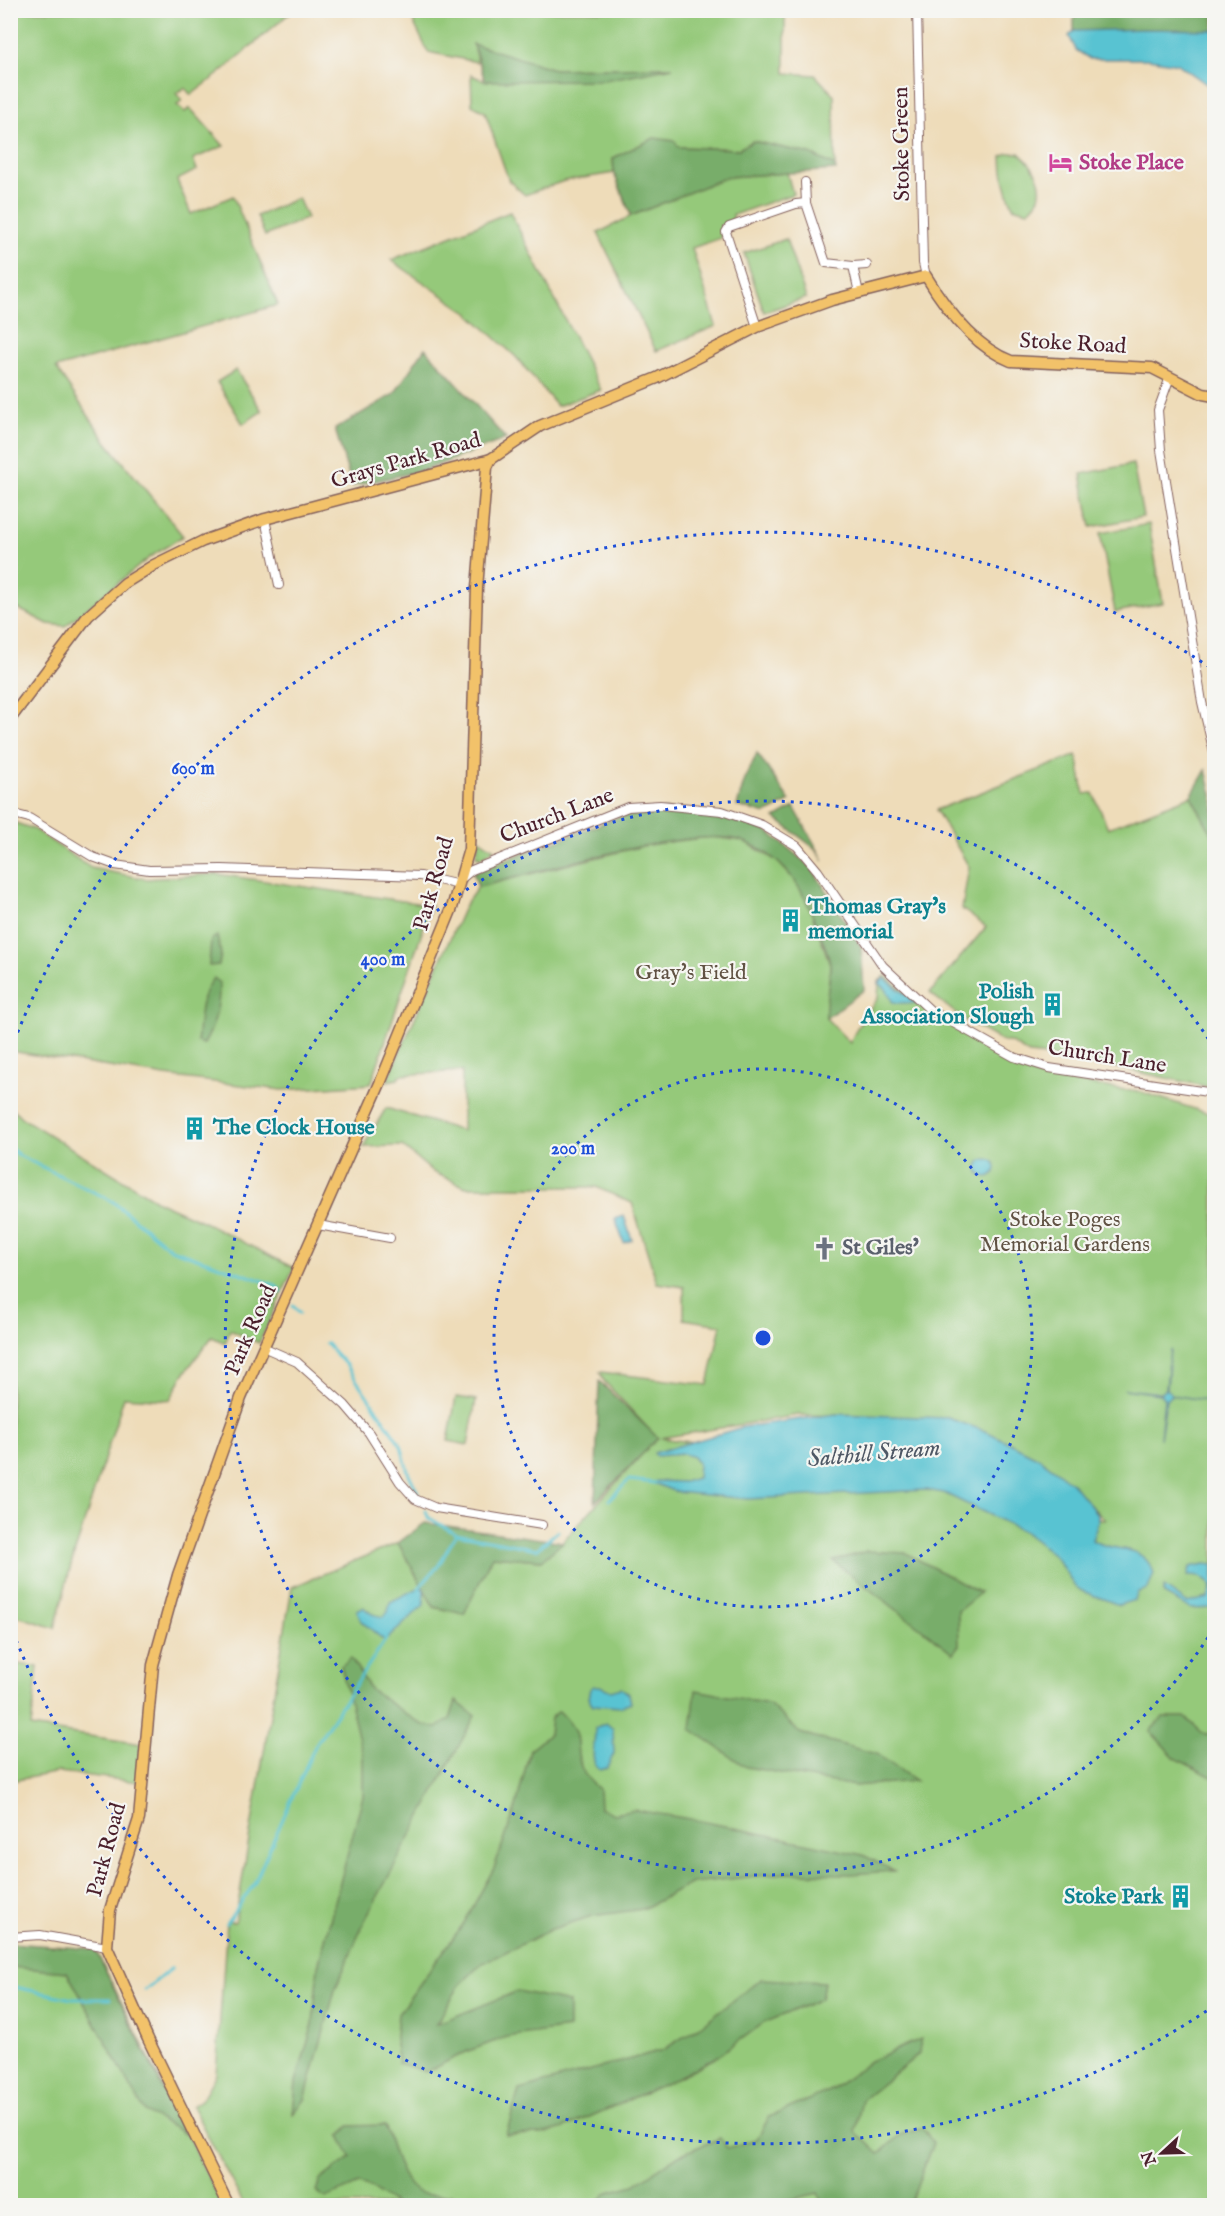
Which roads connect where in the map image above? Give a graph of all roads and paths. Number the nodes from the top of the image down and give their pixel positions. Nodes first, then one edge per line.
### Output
1 (917, 10) edge
2 (805, 182) dead end
3 (806, 203) junction
4 (867, 265) dead end
5 (853, 266) junction
6 (926, 276) junction
7 (859, 293) junction
8 (757, 327) junction
9 (1170, 377) junction
10 (1215, 396) edge
11 (490, 459) junction
12 (265, 519) junction
13 (279, 585) dead end
14 (10, 719) edge
15 (1215, 753) edge
16 (10, 813) edge
17 (460, 880) junction
18 (1215, 1093) edge
19 (318, 1226) junction
20 (390, 1238) dead end
21 (263, 1347) junction
22 (542, 1525) dead end
23 (10, 1937) edge
24 (108, 1947) junction
25 (229, 2205) edge

1 - 6 street, Stoke Green
2 - 3 street
3 - 5 street
3 - 8 street
4 - 5 street
5 - 7 street
6 - 7 main road, Grays Park Road
6 - 9 main road, Stoke Road
7 - 8 main road, Grays Park Road
8 - 11 main road, Grays Park Road
9 - 10 main road, Stoke Road
9 - 15 street
11 - 12 main road, Grays Park Road
11 - 17 main road, Park Road
12 - 13 street
12 - 14 main road, Grays Park Road
16 - 17 street
17 - 18 street, Church Lane
17 - 19 main road, Park Road
19 - 20 street
19 - 21 main road, Park Road
21 - 22 street
21 - 24 main road, Park Road
23 - 24 street
24 - 25 main road, Park Road

